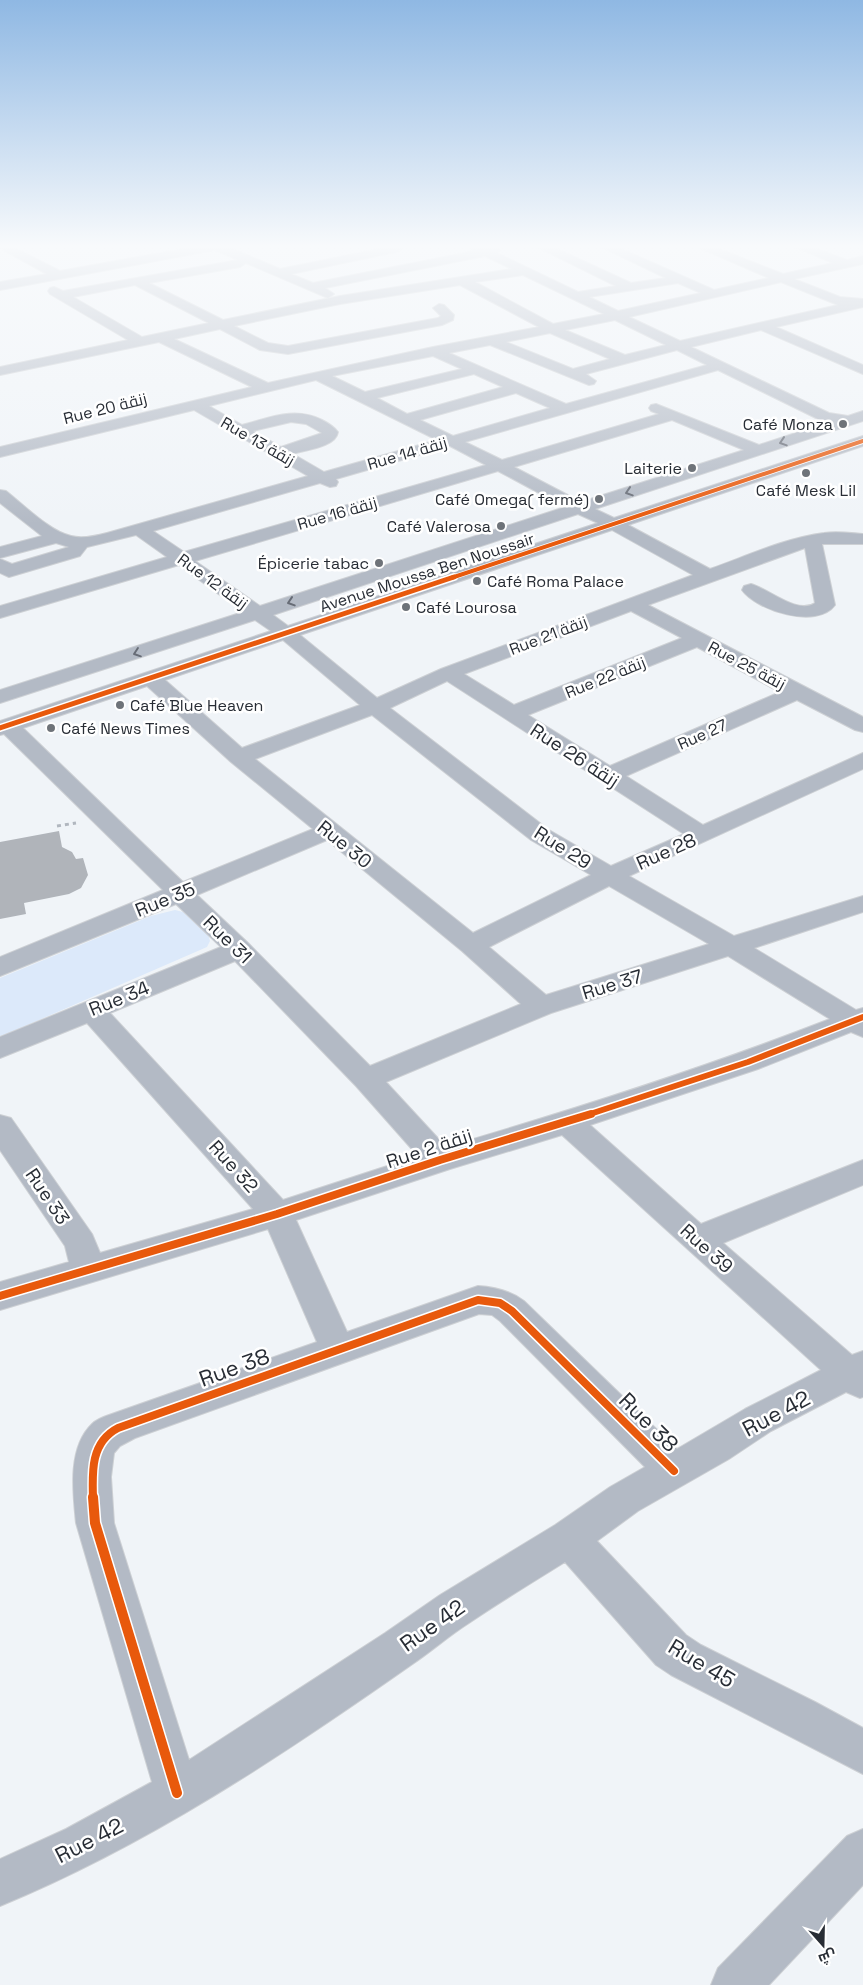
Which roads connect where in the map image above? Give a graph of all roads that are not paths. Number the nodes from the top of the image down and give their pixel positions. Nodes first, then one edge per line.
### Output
1 (135, 339) edge
2 (158, 339) edge
3 (162, 339) edge
4 (249, 339) edge
5 (338, 339) joint
6 (497, 339) edge
7 (575, 339) edge
8 (661, 339) edge
9 (708, 339) edge
10 (791, 339) edge
11 (490, 340) junction
12 (141, 342) junction
13 (676, 346) junction
14 (433, 351) junction
15 (624, 360) junction
16 (380, 361) junction
17 (718, 366) junction
18 (475, 370) junction
19 (863, 370) edge
20 (0, 371) edge
21 (318, 374) junction
22 (571, 374) junction
23 (265, 387) junction
24 (517, 388) junction
25 (620, 394) junction
26 (364, 397) junction
27 (195, 404) junction
28 (564, 409) junction
29 (673, 415) junction
30 (405, 419) junction
31 (827, 422) junction
32 (239, 430) junction
33 (860, 432) edge
34 (450, 441) junction
35 (759, 450) junction
36 (0, 452) edge
37 (278, 452) junction
38 (499, 466) junction
39 (322, 477) junction
40 (0, 495) edge
41 (366, 504) junction
42 (579, 508) junction
43 (613, 524) junction
44 (139, 529) junction
45 (57, 537) junction
46 (812, 540) junction
47 (863, 540) edge
48 (89, 541) junction
49 (0, 553) edge
50 (182, 558) junction
51 (0, 564) edge
52 (708, 576) junction
53 (751, 590) dead end
54 (632, 604) junction
55 (0, 612) edge
56 (257, 613) junction
57 (286, 633) junction
58 (698, 639) junction
59 (448, 673) junction
60 (152, 679) junction
61 (797, 692) junction
62 (0, 697) edge
63 (375, 707) junction
64 (511, 714) junction
65 (863, 725) edge
66 (4, 727) edge
67 (240, 757) junction
68 (863, 760) edge
69 (607, 776) junction
70 (329, 831) junction
71 (702, 835) junction
72 (608, 876) junction
73 (180, 892) junction
74 (863, 904) edge
75 (470, 945) junction
76 (732, 946) junction
77 (239, 949) junction
78 (0, 967) edge
79 (541, 1006) junction
80 (91, 1010) junction
81 (860, 1022) edge
82 (0, 1048) edge
83 (366, 1079) junction
84 (567, 1122) junction
85 (0, 1126) edge
86 (440, 1160) junction
87 (863, 1172) edge
88 (278, 1214) junction
89 (697, 1240) junction
90 (88, 1269) junction
91 (0, 1296) edge
92 (337, 1348) junction
93 (858, 1375) edge
94 (674, 1471) junction
95 (569, 1538) junction
96 (863, 1752) edge
97 (177, 1793) junction
98 (863, 1852) edge
99 (0, 1883) edge
100 (734, 1985) edge

1 - 12 street
2 - 12 street
3 - 23 street
4 - 5 street
5 - 16 street
6 - 11 street, Rue 20 زنقة
7 - 15 street
8 - 13 street
9 - 13 street
10 - 19 street
11 - 14 street, Rue 20 زنقة
11 - 22 street
12 - 20 street
13 - 15 street
13 - 17 street
14 - 16 street, Rue 20 زنقة
14 - 18 street
15 - 22 street
16 - 21 street, Rue 20 زنقة
17 - 25 street, Rue 14 زنقة
17 - 31 street
18 - 24 street
18 - 26 street
21 - 23 street, Rue 20 زنقة
21 - 26 street
22 - 25 street
23 - 27 street, Rue 20 زنقة
24 - 28 street
24 - 30 street
25 - 28 street, Rue 14 زنقة
25 - 29 street
26 - 30 street
27 - 32 street, Rue 13 زنقة
27 - 36 street, Rue 20 زنقة
28 - 34 street, Rue 14 زنقة
29 - 35 street
29 - 38 street, Rue 16 زنقة
30 - 34 street
31 - 33 street, Avenue Moussa Ben Noussair
31 -> 35 street, Avenue Moussa Ben Noussair
32 - 37 street, Rue 13 زنقة
32 - 37 street
33 - 43 street, Avenue Moussa Ben Noussair
34 - 38 street
34 - 39 street, Rue 14 زنقة
35 -> 42 street, Avenue Moussa Ben Noussair
37 - 39 street, Rue 13 زنقة
38 - 41 street, Rue 16 زنقة
38 - 42 street
39 - 41 street, Rue 13 زنقة
39 - 44 street, Rue 14 زنقة
40 - 45 street
41 - 50 street, Rue 16 زنقة
42 - 43 street
42 -> 56 street, Avenue Moussa Ben Noussair
43 - 52 street
43 - 57 street, Avenue Moussa Ben Noussair
44 - 48 street, Rue 14 زنقة
44 - 50 street, Rue 12 زنقة
45 - 48 street
45 - 49 street
46 - 47 street, Rue 21 زنقة
46 - 52 street, Rue 21 زنقة
46 - 53 street
48 - 51 street
50 - 55 street, Rue 16 زنقة
50 - 56 street, Rue 12 زنقة
52 - 54 street, Rue 21 زنقة
54 - 58 street, Rue 25 زنقة
54 - 59 street, Rue 21 زنقة
56 - 57 street, Rue 12 زنقة
56 -> 62 street, Avenue Moussa Ben Noussair
57 - 60 street, Avenue Moussa Ben Noussair
57 - 63 street, Rue 29
58 - 61 street, Rue 25 زنقة
58 - 64 street, Rue 22 زنقة
59 - 63 street, Rue 21 زنقة
59 - 64 street, Rue 26 زنقة
60 - 66 street, Avenue Moussa Ben Noussair
60 - 67 street, Rue 30
61 - 65 street, Rue 25 زنقة
61 - 69 street, Rue 27
63 - 67 street, Rue 21 زنقة
63 - 72 street, Rue 29
64 - 69 street, Rue 26 زنقة
66 - 73 street, Rue 31
67 - 70 street, Rue 30
68 - 71 street, Rue 28
69 - 71 street, Rue 26 زنقة
70 - 73 street, Rue 35
70 - 75 street, Rue 30
71 - 72 street, Rue 28
72 - 75 street, Rue 28
72 - 76 street, Rue 29
73 - 77 street, Rue 31
73 - 78 street, Rue 35
74 - 76 street, Rue 37
75 - 79 street, Rue 30
76 - 79 street, Rue 37
76 - 81 street, Rue 29
77 - 80 street, Rue 34
77 - 83 street, Rue 31
79 - 83 street, Rue 37
80 - 82 street, Rue 34
80 - 88 street, Rue 32
81 - 84 street, Rue 2 زنقة
83 - 86 street, Rue 31
84 - 86 street, Rue 2 زنقة
84 - 89 street, Rue 39
85 - 90 street, Rue 33
86 - 88 street, Rue 2 زنقة
87 - 89 street
88 - 90 street, Rue 2 زنقة
88 - 92 street, Rue 32
89 - 93 street, Rue 39
90 - 91 street, Rue 2 زنقة
92 - 94 street, Rue 38
92 - 97 street, Rue 38
93 - 94 street, Rue 42
94 - 95 street, Rue 42
95 - 96 street, Rue 45
95 - 97 street, Rue 42
97 - 99 street, Rue 42
98 - 100 street

